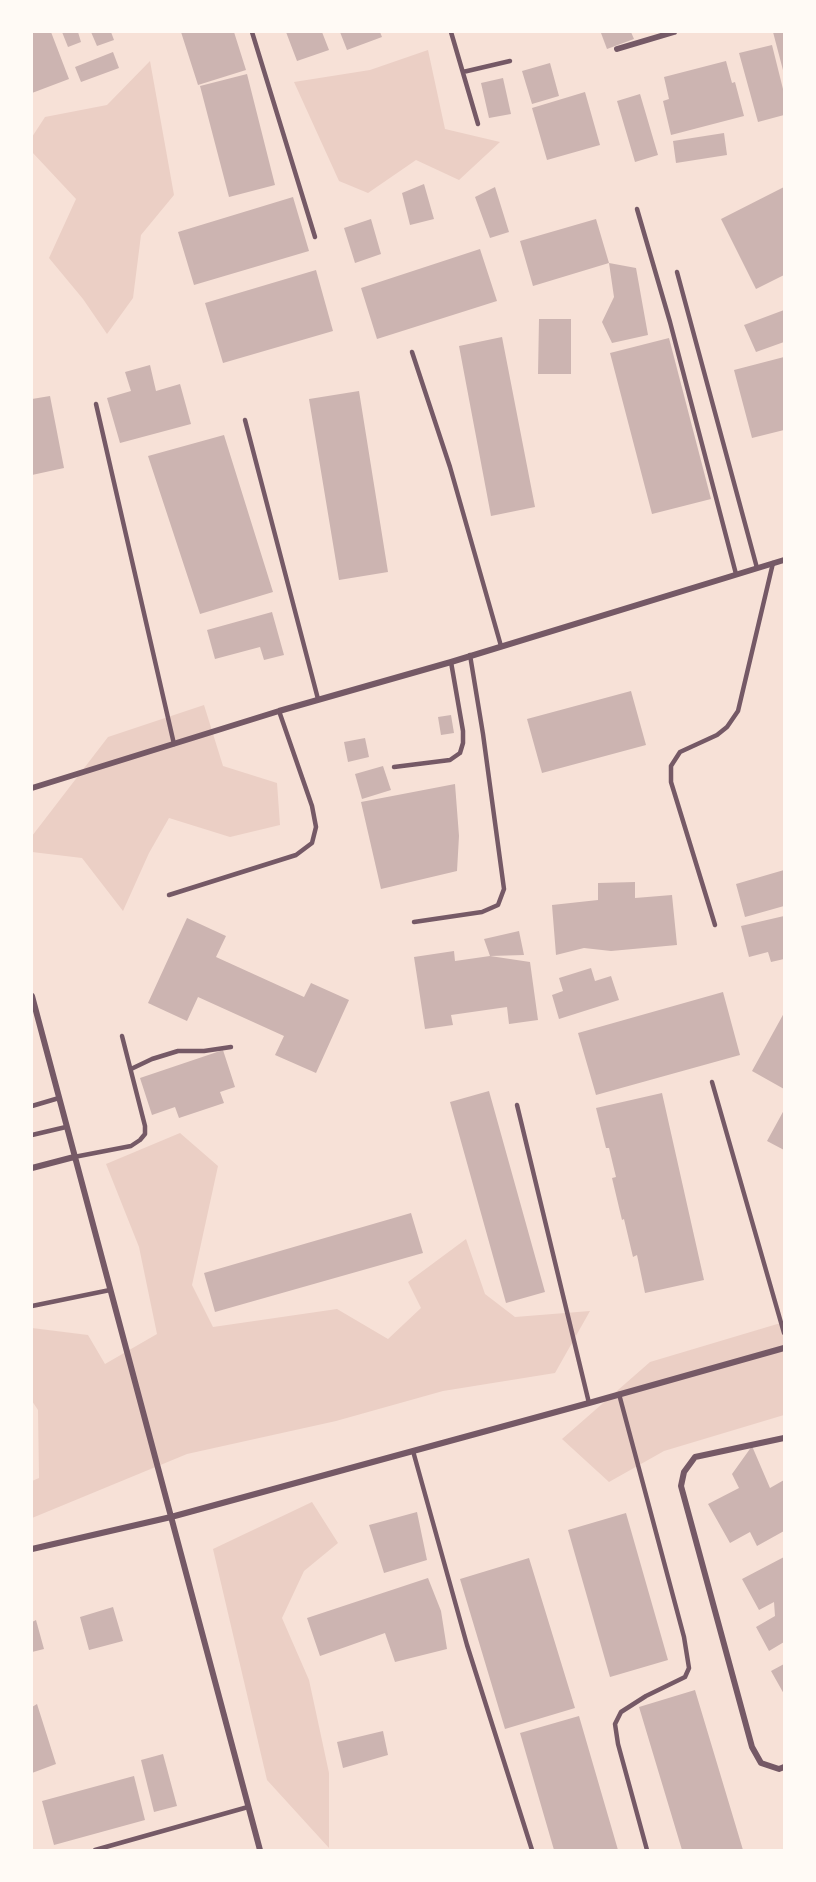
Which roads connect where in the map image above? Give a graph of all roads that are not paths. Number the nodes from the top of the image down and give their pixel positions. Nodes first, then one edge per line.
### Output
1 (252, 32) edge
2 (451, 32) edge
3 (674, 32) edge
4 (617, 49) dead end
5 (510, 61) dead end
6 (463, 72) junction
7 (478, 124) dead end
8 (637, 209) dead end
9 (315, 237) dead end
10 (677, 272) dead end
11 (412, 352) dead end
12 (96, 404) dead end
13 (245, 420) dead end
14 (784, 560) edge
15 (773, 563) junction
16 (757, 568) junction
17 (736, 574) junction
18 (501, 646) junction
19 (470, 655) junction
20 (451, 662) junction
21 (318, 699) junction
22 (279, 711) junction
23 (174, 744) junction
24 (394, 766) dead end
25 (32, 788) edge
26 (169, 895) dead end
27 (414, 922) dead end
28 (715, 925) dead end
29 (32, 996) edge
30 (122, 1036) dead end
31 (231, 1047) dead end
32 (131, 1069) junction
33 (712, 1082) dead end
34 (59, 1098) junction
35 (517, 1105) dead end
36 (32, 1106) edge
37 (66, 1127) junction
38 (32, 1135) edge
39 (74, 1157) junction
40 (32, 1168) edge
41 (110, 1290) junction
42 (32, 1306) edge
43 (784, 1333) edge
44 (784, 1348) edge
45 (619, 1394) junction
46 (589, 1403) junction
47 (784, 1438) edge
48 (413, 1451) junction
49 (171, 1517) junction
50 (32, 1549) edge
51 (784, 1767) edge
52 (248, 1807) junction
53 (95, 1851) edge
54 (260, 1851) edge
55 (532, 1851) edge
56 (647, 1851) edge

1 - 9 lane
2 - 6 lane
3 - 4 street
5 - 6 lane
6 - 7 lane
8 - 17 lane
10 - 16 lane
11 - 18 lane
12 - 23 lane
13 - 21 lane
14 - 15 street
15 - 16 street
15 - 28 lane
16 - 17 street
17 - 18 street
18 - 19 street
19 - 20 street
19 - 27 lane
20 - 21 street
20 - 24 lane
21 - 22 street
22 - 23 street
22 - 26 lane
23 - 25 street
29 - 34 street
30 - 32 lane
31 - 32 lane
32 - 39 lane
33 - 43 lane
34 - 36 lane
34 - 37 street
35 - 46 lane
37 - 38 lane
37 - 39 street
39 - 40 street
39 - 41 street
41 - 42 lane
41 - 49 street
44 - 45 street
45 - 46 street
45 - 56 lane
46 - 48 street
47 - 51 street
48 - 49 street
48 - 55 lane
49 - 50 street
49 - 52 street
52 - 53 lane
52 - 54 street

